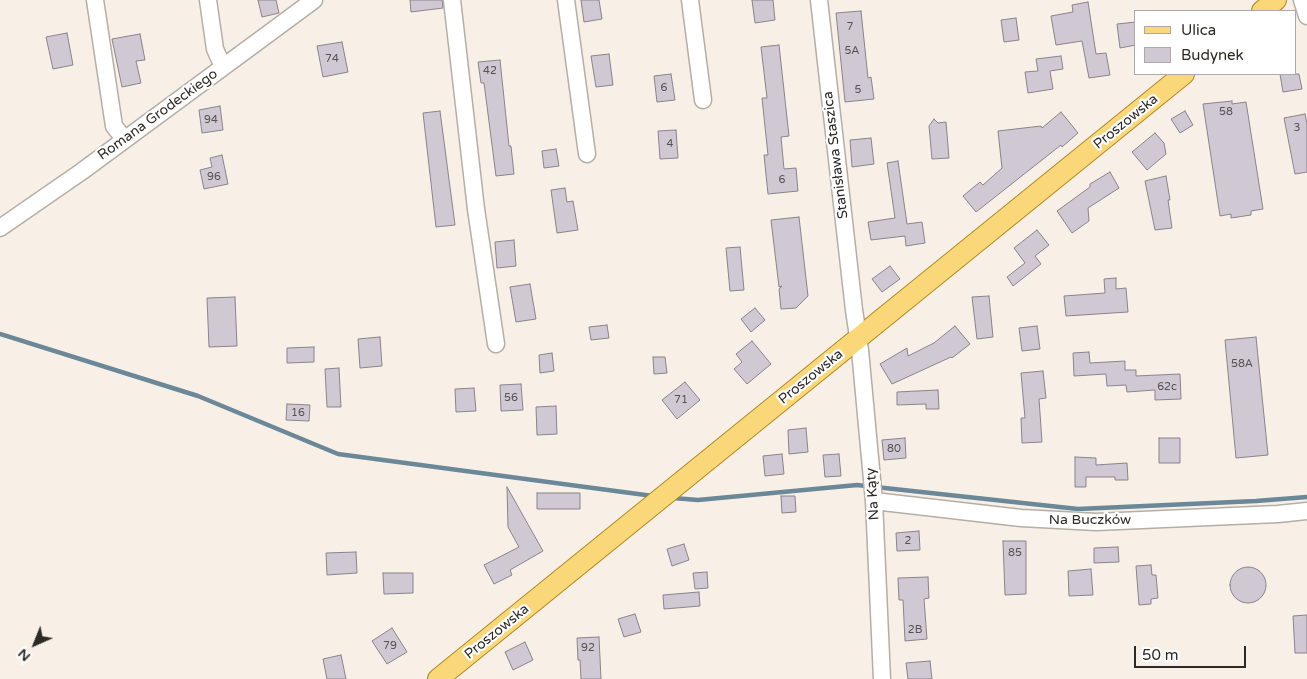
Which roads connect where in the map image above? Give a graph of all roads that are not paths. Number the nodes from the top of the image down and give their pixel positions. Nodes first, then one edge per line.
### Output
1 (95, 0) edge
2 (208, 0) edge
3 (314, 0) edge
4 (452, 0) edge
5 (566, 0) edge
6 (690, 0) edge
7 (819, 0) edge
8 (1302, 0) edge
9 (1307, 16) edge
10 (223, 68) junction
11 (1183, 75) edge
12 (703, 100) dead end
13 (124, 139) junction
14 (588, 154) dead end
15 (0, 228) edge
16 (854, 310) joint
17 (859, 338) junction
18 (496, 344) dead end
19 (873, 492) junction
20 (1307, 511) edge
21 (438, 679) edge
22 (882, 679) edge

1 - 13 street
2 - 10 street
3 - 10 street, Romana Grodeckiego
4 - 18 street
5 - 14 street
6 - 12 street
7 - 16 street, Stanisława Staszica
8 - 9 street
10 - 13 street, Romana Grodeckiego
11 - 17 main road, Proszowska
13 - 15 street, Romana Grodeckiego
16 - 17 street, Na Kąty
17 - 19 street, Na Kąty
17 - 21 main road, Proszowska
19 - 20 street, Na Buczków
19 - 22 street, Na Kąty

